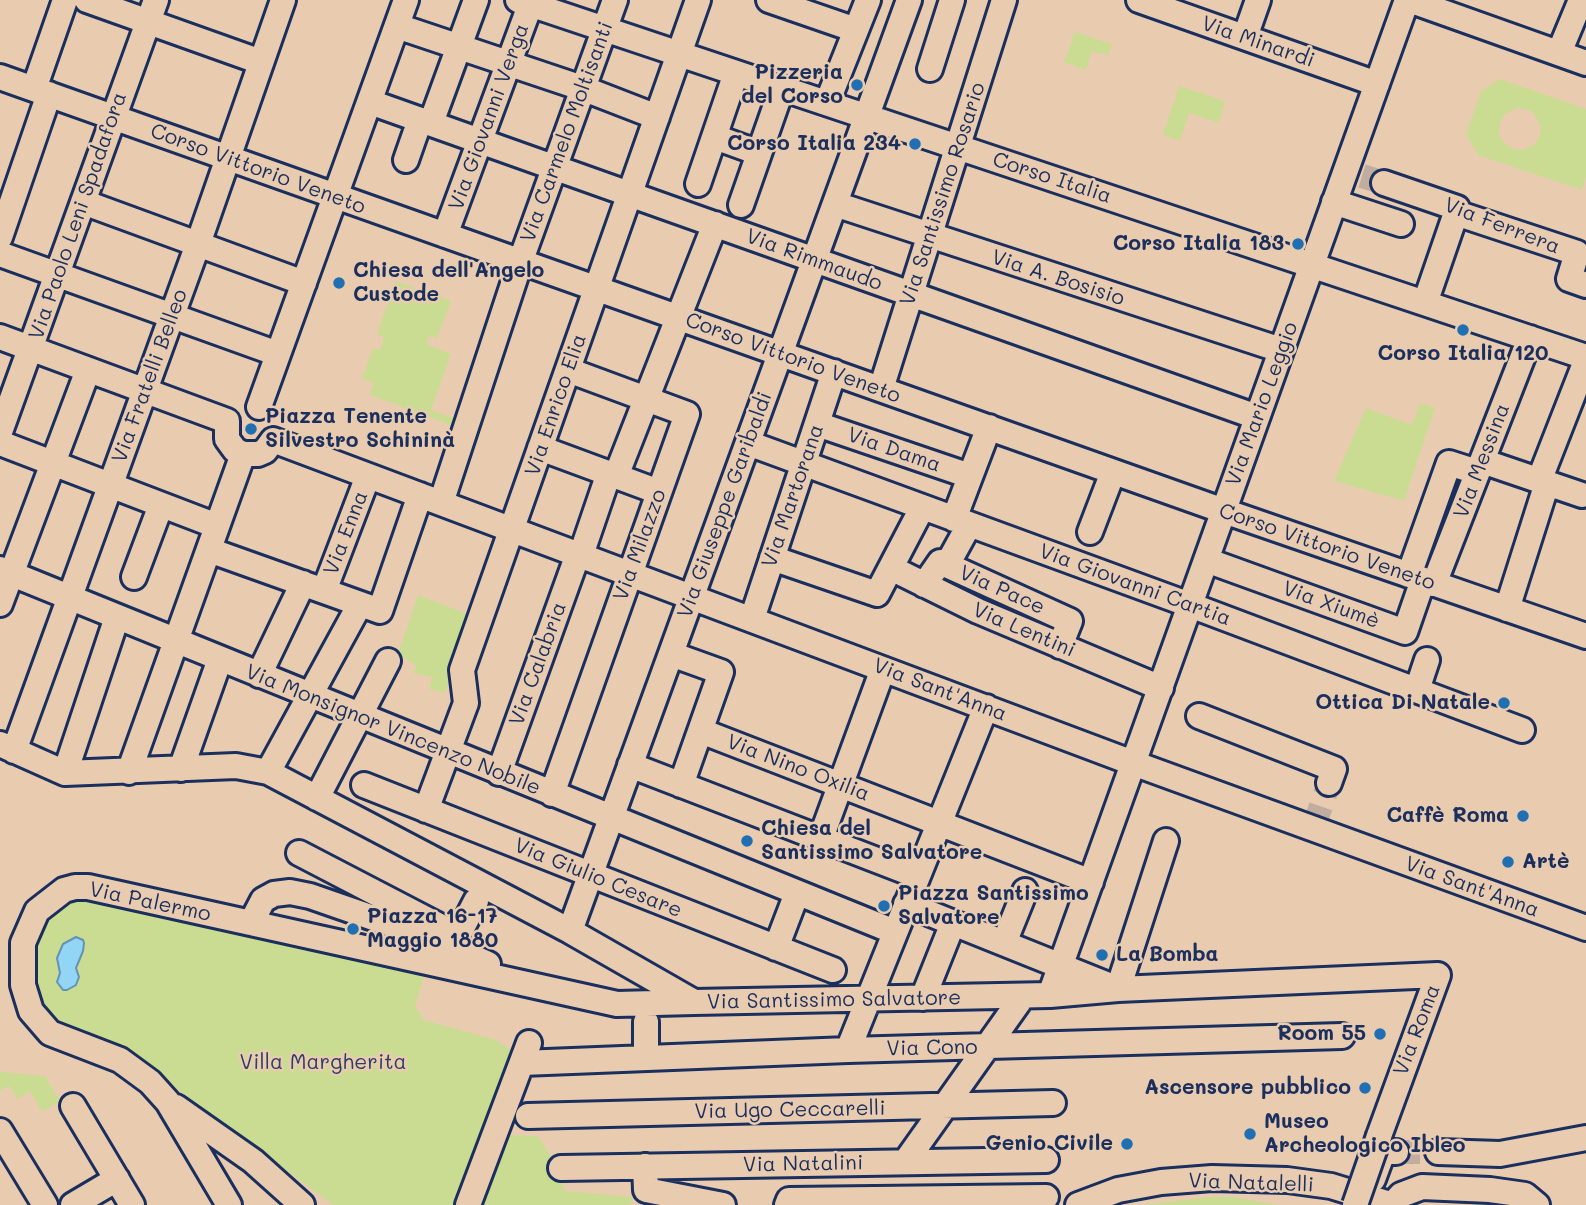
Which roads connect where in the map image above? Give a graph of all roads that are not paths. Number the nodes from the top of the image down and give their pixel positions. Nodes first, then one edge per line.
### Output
1 (65, 0) edge
2 (87, 0) edge
3 (406, 0) edge
4 (476, 0) edge
5 (615, 0) edge
6 (698, 0) edge
7 (769, 0) edge
8 (868, 0) edge
9 (909, 0) edge
10 (952, 0) edge
11 (1004, 0) edge
12 (1139, 0) edge
13 (1258, 0) edge
14 (1408, 0) edge
15 (1581, 0) edge
16 (277, 2) edge
17 (527, 2) edge
18 (812, 7) edge
19 (152, 11) edge
20 (397, 26) junction
21 (604, 29) junction
22 (856, 30) junction
23 (1245, 37) junction
24 (459, 48) junction
25 (678, 53) junction
26 (1559, 53) junction
27 (261, 62) junction
28 (508, 63) junction
29 (1586, 63) edge
30 (930, 69) dead end
31 (736, 73) junction
32 (0, 77) edge
33 (1377, 84) junction
34 (582, 88) junction
35 (782, 88) junction
36 (41, 92) junction
37 (370, 102) junction
38 (827, 103) junction
39 (113, 117) junction
40 (657, 117) junction
41 (867, 117) junction
42 (426, 122) junction
43 (715, 137) junction
44 (480, 140) junction
45 (958, 147) junction
46 (759, 153) junction
47 (228, 158) junction
48 (406, 160) dead end
49 (554, 168) junction
50 (1364, 177) junction
51 (10, 179) edge
52 (698, 184) dead end
53 (630, 193) junction
54 (335, 196) junction
55 (83, 202) junction
56 (1334, 202) junction
57 (835, 204) junction
58 (741, 205) dead end
59 (1456, 213) junction
60 (715, 224) junction
61 (1401, 224) dead end
62 (446, 235) junction
63 (929, 236) junction
64 (0, 237) edge
65 (198, 244) junction
66 (0, 254) edge
67 (520, 260) junction
68 (814, 260) junction
69 (1312, 265) junction
70 (57, 274) junction
71 (304, 283) junction
72 (1586, 285) edge
73 (597, 288) junction
74 (911, 294) junction
75 (1425, 303) junction
76 (172, 316) junction
77 (679, 317) junction
78 (0, 337) edge
79 (1530, 338) junction
80 (31, 349) junction
81 (1282, 350) junction
82 (780, 353) junction
83 (278, 354) junction
84 (1586, 359) edge
85 (88, 370) junction
86 (568, 370) junction
87 (834, 372) junction
88 (881, 389) junction
89 (145, 391) junction
90 (646, 400) junction
91 (259, 407) junction
92 (216, 417) junction
93 (1257, 417) junction
94 (817, 424) junction
95 (989, 427) junction
96 (0, 432) edge
97 (0, 443) edge
98 (747, 443) junction
99 (285, 444) junction
100 (540, 448) junction
101 (243, 454) junction
102 (53, 464) junction
103 (804, 464) junction
104 (1479, 467) junction
105 (1113, 472) junction
106 (613, 474) junction
107 (368, 476) junction
108 (970, 476) junction
109 (1543, 482) junction
110 (111, 485) junction
111 (659, 492) junction
112 (1582, 495) dead end
113 (430, 499) junction
114 (162, 505) junction
115 (922, 508) junction
116 (1224, 511) junction
117 (961, 522) junction
118 (217, 526) junction
119 (512, 530) junction
120 (1090, 532) dead end
121 (209, 550) junction
122 (579, 555) junction
123 (772, 558) junction
124 (1206, 560) junction
125 (947, 565) junction
126 (891, 568) junction
127 (6, 571) edge
128 (630, 574) junction
129 (134, 577) dead end
130 (1422, 579) junction
131 (923, 585) junction
132 (314, 587) junction
133 (692, 596) junction
134 (70, 597) junction
135 (0, 604) edge
136 (360, 604) junction
137 (1190, 605) junction
138 (1507, 609) junction
139 (117, 617) junction
140 (752, 619) junction
141 (1586, 636) edge
142 (176, 641) junction
143 (1060, 646) junction
144 (671, 654) junction
145 (220, 659) junction
146 (1427, 660) dead end
147 (388, 661) dead end
148 (883, 668) junction
149 (259, 675) junction
150 (1161, 688) junction
151 (1417, 690) junction
152 (309, 695) junction
153 (986, 708) junction
154 (359, 716) junction
155 (1199, 716) dead end
156 (1522, 730) dead end
157 (701, 731) junction
158 (7, 747) edge
159 (448, 752) junction
160 (1133, 763) junction
161 (630, 765) junction
162 (181, 769) junction
163 (129, 772) junction
164 (268, 772) junction
165 (65, 773) junction
166 (499, 773) junction
167 (1329, 783) dead end
168 (364, 785) dead end
169 (681, 785) junction
170 (840, 785) junction
171 (552, 794) junction
172 (317, 798) junction
173 (426, 810) junction
174 (611, 818) junction
175 (939, 823) junction
176 (818, 835) junction
177 (1166, 841) dead end
178 (299, 853) dead end
179 (919, 873) junction
180 (590, 875) junction
181 (1091, 882) junction
182 (1025, 891) dead end
183 (793, 895) junction
184 (476, 901) dead end
185 (906, 904) junction
186 (247, 922) junction
187 (1586, 928) edge
188 (570, 931) junction
189 (951, 931) junction
190 (1008, 934) junction
191 (458, 936) junction
192 (894, 936) junction
193 (776, 948) junction
194 (1061, 966) junction
195 (486, 969) junction
196 (833, 970) dead end
197 (1438, 975) joint
198 (1118, 989) junction
199 (1050, 995) junction
200 (1023, 996) junction
201 (923, 999) junction
202 (868, 1000) junction
203 (653, 1003) junction
204 (1342, 1036) dead end
205 (986, 1047) junction
206 (848, 1050) junction
207 (646, 1058) junction
208 (168, 1102) junction
209 (1053, 1103) dead end
210 (73, 1106) dead end
211 (944, 1106) junction
212 (528, 1116) dead end
213 (0, 1131) edge
214 (1586, 1138) edge
215 (233, 1147) junction
216 (1438, 1152) tunnel mouth
217 (1046, 1160) dead end
218 (906, 1161) junction
219 (645, 1166) junction
220 (208, 1168) junction
221 (561, 1168) dead end
222 (117, 1179) junction
223 (1046, 1197) dead end
224 (1361, 1200) edge
225 (46, 1205) edge
226 (73, 1205) edge
227 (132, 1205) edge
228 (229, 1205) edge
229 (302, 1205) edge
230 (468, 1205) edge
231 (723, 1205) edge
232 (787, 1205) edge
233 (1078, 1205) edge
234 (1393, 1205) edge
235 (1537, 1205) edge

1 - 36 street
2 - 19 street
3 - 20 street
4 - 24 street
5 - 21 street, Via Carmelo Moltisanti
6 - 25 street, Via Enrico Elia
7 - 18 street
8 - 22 street
9 - 41 street, Via Giuseppe Garibaldi
10 - 30 street
11 - 45 street, Via Santissimo Rosario
12 - 23 street, Via Minardi
13 - 23 street
14 - 26 street
14 - 33 street, Via Mario Leggio
15 - 26 street
16 - 27 street, Via Fratelli Belleo
17 - 21 street, Corso Italia
17 - 28 street, Via Giovanni Verga
18 - 22 street
19 - 27 street
19 - 39 street, Via Paolo Leni Spadafora
20 - 24 street
20 - 37 street
21 - 25 street, Corso Italia
21 - 34 street, Via Carmelo Moltisanti
22 - 38 street
23 - 33 street, Via Minardi
24 - 28 street
24 - 42 street
25 - 31 street, Corso Italia
25 - 40 street, Via Enrico Elia
26 - 29 street
27 - 47 street, Via Fratelli Belleo
28 - 34 street
28 - 44 street, Via Giovanni Verga
31 - 35 street, Corso Italia
31 - 43 street
32 - 36 street, Corso Vittorio Veneto
33 - 50 street, Via Mario Leggio
34 - 40 street
34 - 49 street, Via Carmelo Moltisanti
35 - 38 street, Corso Italia
35 - 46 street
36 - 39 street, Corso Vittorio Veneto
36 - 51 street
37 - 42 street, Via Rimmaudo
37 - 54 street
38 - 41 street, Corso Italia
39 - 47 street, Corso Vittorio Veneto
39 - 55 street, Via Paolo Leni Spadafora
40 - 53 street, Via Enrico Elia
41 - 45 street, Corso Italia
41 - 57 street, Via Giuseppe Garibaldi
42 - 44 street, Via Rimmaudo
42 - 48 street
43 - 46 street
43 - 52 street
44 - 49 street, Via Rimmaudo
44 - 62 street, Via Giovanni Verga
45 - 63 street, Via Santissimo Rosario
45 - 69 street, Corso Italia
46 - 58 street
47 - 54 street, Corso Vittorio Veneto
47 - 65 street, Via Fratelli Belleo
49 - 53 street, Via Rimmaudo
49 - 67 street, Via Carmelo Moltisanti
50 - 56 street, Via Mario Leggio
50 - 59 street, Via Ferrera
51 - 64 street
53 - 60 street, Via Rimmaudo
53 - 73 street, Via Enrico Elia
54 - 62 street, Corso Vittorio Veneto
54 - 71 street
55 - 65 street
55 - 70 street, Via Paolo Leni Spadafora
56 - 61 street
56 - 69 street, Via Mario Leggio
57 - 63 street, Via A. Bosisio
57 - 68 street, Via Giuseppe Garibaldi
59 - 72 street, Via Ferrera
59 - 75 street
60 - 68 street, Via Rimmaudo
60 - 77 street, Via Calabria
62 - 67 street, Corso Vittorio Veneto
63 - 74 street, Via Santissimo Rosario
63 - 81 street, Via A. Bosisio
65 - 71 street
65 - 76 street, Via Fratelli Belleo
66 - 70 street
67 - 73 street, Corso Vittorio Veneto
67 - 113 street, Via Carmelo Moltisanti
68 - 74 street, Via Rimmaudo
68 - 82 street, Via Giuseppe Garibaldi
69 - 75 street, Corso Italia
69 - 81 street, Via Mario Leggio
70 - 76 street
70 - 80 street, Via Paolo Leni Spadafora
71 - 83 street
73 - 77 street, Corso Vittorio Veneto
73 - 86 street, Via Enrico Elia
74 - 88 street, Via Santissimo Rosario
74 - 93 street, Via Rimmaudo
75 - 79 street, Corso Italia
76 - 83 street
76 - 89 street, Via Fratelli Belleo
77 - 82 street, Corso Vittorio Veneto
77 - 90 street, Via Calabria
78 - 80 street
79 - 84 street, Corso Italia
79 - 104 street, Via Messina
80 - 85 street
80 - 96 street, Via Paolo Leni Spadafora
81 - 93 street, Via Mario Leggio
82 - 87 street, Corso Vittorio Veneto
82 - 98 street, Via Giuseppe Garibaldi
83 - 91 street
84 - 109 street
85 - 89 street
85 - 102 street
86 - 90 street, Via Milazzo
86 - 100 street, Via Enrico Elia
87 - 88 street, Corso Vittorio Veneto
87 - 94 street, Via Martorana
88 - 95 street, Corso Vittorio Veneto
89 - 92 street
89 - 110 street, Via Fratelli Belleo
90 - 106 street, Via Calabria
90 - 111 street, Via Milazzo
91 - 92 street
91 - 99 street
92 - 101 street
93 - 116 street, Via Mario Leggio
94 - 103 street, Via Martorana
94 - 108 street, Via Dama
95 - 105 street, Corso Vittorio Veneto
95 - 108 street, Via Pace
97 - 102 street
98 - 103 street, Via Giovanni Cartia
98 - 133 street, Via Giuseppe Garibaldi
99 - 101 street
99 - 107 street, Via Sant'Anna
100 - 106 street
100 - 119 street, Via Enrico Elia
101 - 118 street
102 - 110 street
102 - 127 street
103 - 115 street, Via Giovanni Cartia
103 - 123 street, Via Martorana
104 - 109 street
104 - 130 street, Via Messina
105 - 116 street, Corso Vittorio Veneto
105 - 120 street
106 - 111 street
106 - 122 street, Via Calabria
107 - 113 street, Via Sant'Anna
107 - 132 street, Via Enna
108 - 117 street, Via Pace
109 - 112 street
109 - 138 street
110 - 114 street
110 - 134 street, Via Fratelli Belleo
111 - 128 street, Via Milazzo
113 - 119 street, Via Sant'Anna
113 - 136 street, Via Carmelo Moltisanti
114 - 118 street
114 - 129 street
115 - 117 street, Via Giovanni Cartia
115 - 126 street
116 - 124 street, Via Mario Leggio
116 - 130 street, Corso Vittorio Veneto
117 - 125 street, Via Pace
117 - 137 street, Via Giovanni Cartia
118 - 121 street
119 - 122 street, Via Sant'Anna
119 - 159 street, Via Enrico Elia
121 - 132 street
121 - 142 street
122 - 128 street, Via Sant'Anna
122 - 166 street, Via Calabria
123 - 126 street
123 - 140 street, Via Martorana
124 - 130 street, Via Xiumè
124 - 137 street, Via Mario Leggio
125 - 131 street, Via Pace
125 - 143 street, Via Pace
126 - 131 street, Via Lentini
127 - 134 street, Via Monsignor Vincenzo Nobile
127 - 135 street
128 - 133 street, Via Sant'Anna
128 - 171 street, Via Milazzo
130 - 138 street, Corso Vittorio Veneto
131 - 143 street, Via Lentini
132 - 136 street
132 - 149 street, Via Enna
133 - 140 street, Via Sant'Anna
133 - 144 street, Via Giuseppe Garibaldi
134 - 139 street, Via Monsignor Vincenzo Nobile
134 - 158 street, Via Fratelli Belleo
136 - 152 street
137 - 150 street, Via Mario Leggio
137 - 151 street, Via Giovanni Cartia
138 - 141 street, Corso Vittorio Veneto
139 - 142 street, Via Monsignor Vincenzo Nobile
139 - 165 street
140 - 148 street, Via Sant'Anna
142 - 145 street, Via Monsignor Vincenzo Nobile
142 - 163 street
143 - 150 street, Via Lentini
144 - 157 street
144 - 161 street, Via Giuseppe Garibaldi
145 - 149 street, Via Monsignor Vincenzo Nobile
145 - 162 street
146 - 151 street
147 - 154 street
148 - 153 street, Via Sant'Anna
148 - 170 street
149 - 152 street, Via Monsignor Vincenzo Nobile
150 - 160 street, Via Mario Leggio
151 - 156 street, Via Giovanni Cartia
152 - 154 street, Via Monsignor Vincenzo Nobile
152 - 164 street
153 - 160 street, Via Sant'Anna
153 - 175 street
154 - 159 street, Via Monsignor Vincenzo Nobile
154 - 172 street
155 - 167 street
157 - 169 street
157 - 170 street, Via Nino Oxilia
158 - 165 street, Via Santissimo Salvatore
159 - 166 street, Via Monsignor Vincenzo Nobile
159 - 173 street, Via Enrico Elia
160 - 181 street, Via Mario Leggio
160 - 187 street, Via Sant'Anna
161 - 169 street
161 - 174 street, Via Giuseppe Garibaldi
162 - 163 street, Via Santissimo Salvatore
162 - 164 street, Via Santissimo Salvatore
163 - 165 street, Via Santissimo Salvatore
164 - 172 street, Via Santissimo Salvatore
166 - 171 street, Via Monsignor Vincenzo Nobile
168 - 173 street, Via Giulio Cesare
169 - 176 street
170 - 175 street, Via Nino Oxilia
170 - 176 street
171 - 174 street, Via Monsignor Vincenzo Nobile
172 - 188 street, Via Santissimo Salvatore
173 - 180 street, Via Giulio Cesare
174 - 180 street, Via Giuseppe Garibaldi
174 - 183 street, Via Monsignor Vincenzo Nobile
175 - 179 street
175 - 181 street, Via Nino Oxilia
176 - 179 street
177 - 198 street
178 - 191 street
179 - 185 street
180 - 188 street, Via Giuseppe Garibaldi
180 - 193 street, Via Giulio Cesare
181 - 194 street, Via Mario Leggio
182 - 190 street
183 - 192 street, Via Monsignor Vincenzo Nobile
183 - 193 street
184 - 191 street
185 - 189 street
185 - 192 street
186 - 195 street, Via Palermo
186 - 195 street
186 - 208 street, Via Palermo
188 - 203 street, Via Santissimo Salvatore
189 - 190 street
189 - 201 street
190 - 194 street
191 - 195 street
192 - 202 street
193 - 196 street, Via Giulio Cesare
194 - 198 street
194 - 199 street, Via Mario Leggio
195 - 203 street
197 - 198 street, Via Santissimo Salvatore
197 - 224 street, Via Roma, bridge
198 - 199 street, Via Santissimo Salvatore
199 - 200 street, Via Santissimo Salvatore
200 - 201 street, Via Santissimo Salvatore
200 - 205 street
201 - 202 street, Via Santissimo Salvatore
202 - 203 street, Via Santissimo Salvatore
202 - 206 street
203 - 207 street
204 - 205 street, Via Cono
205 - 206 street, Via Cono
205 - 211 street
206 - 207 street, Via Cono
207 - 230 street, Via Cono
208 - 215 street
208 - 220 street, Via Palermo
209 - 211 street, Via Ugo Ceccarelli
210 - 222 street
211 - 212 street, Via Ugo Ceccarelli
211 - 218 street
213 - 225 street
214 - 216 street
215 - 220 street
215 - 229 street
217 - 218 street, Via Natalini
218 - 219 street, Via Natalini
219 - 221 street, Via Natalini
219 - 231 street
220 - 228 street, Via Palermo
222 - 226 street
222 - 227 street
223 - 232 street
224 - 233 street, Via Natalelli
224 - 234 street, Via Natalelli
234 - 235 street

